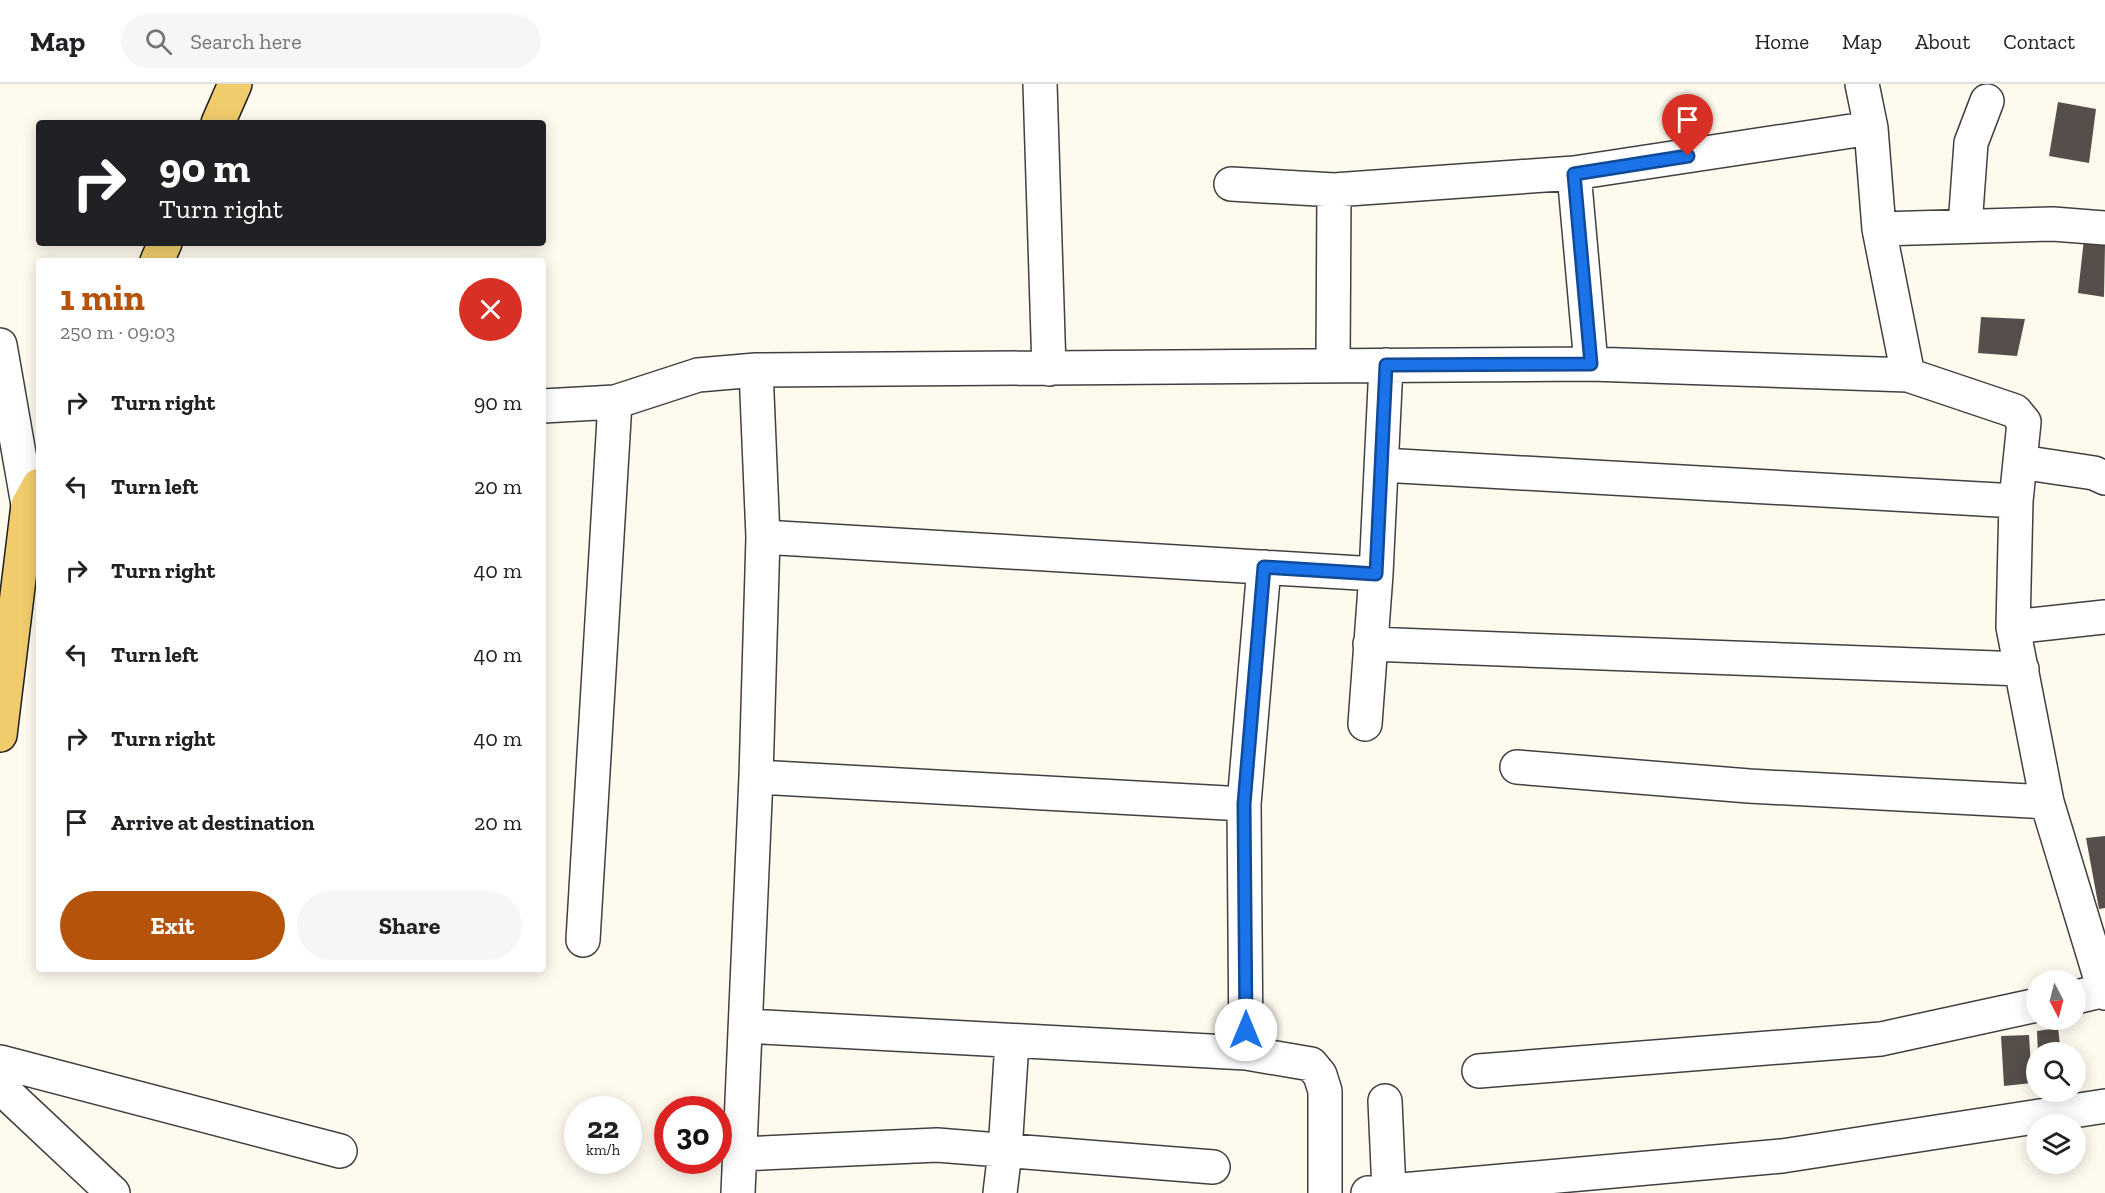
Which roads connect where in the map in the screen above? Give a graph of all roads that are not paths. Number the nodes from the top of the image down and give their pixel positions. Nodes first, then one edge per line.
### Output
1 (235, 84) edge
2 (1040, 84) edge
3 (1862, 84) edge
4 (1987, 101) dead end
5 (219, 120) edge
6 (1871, 128) junction
7 (1574, 174) junction
8 (1231, 184) dead end
9 (1334, 190) junction
10 (1965, 226) junction
11 (2105, 228) edge
12 (1879, 229) junction
13 (0, 345) edge
14 (1591, 364) junction
15 (1333, 365) junction
16 (1386, 365) junction
17 (1049, 369) junction
18 (756, 370) junction
19 (1908, 375) junction
20 (615, 402) junction
21 (546, 406) edge
22 (2020, 462) junction
23 (1382, 465) junction
24 (2105, 478) edge
25 (33, 495) edge
26 (2016, 501) junction
27 (763, 537) junction
28 (1264, 567) junction
29 (1376, 574) junction
30 (2105, 618) edge
31 (2013, 627) junction
32 (1370, 644) junction
33 (2022, 669) junction
34 (1365, 724) dead end
35 (0, 735) edge
36 (1517, 767) dead end
37 (756, 777) junction
38 (2047, 802) junction
39 (1244, 804) junction
40 (583, 940) dead end
41 (2105, 991) edge
42 (2086, 995) edge
43 (2026, 1007) edge
44 (746, 1026) junction
45 (1012, 1042) junction
46 (1246, 1053) junction
47 (0, 1062) edge
48 (1479, 1071) dead end
49 (0, 1087) edge
50 (1385, 1101) dead end
51 (2105, 1106) edge
52 (340, 1151) dead end
53 (1005, 1151) junction
54 (740, 1154) junction
55 (1213, 1167) dead end
56 (1437, 1190) edge
57 (1378, 1192) edge
58 (113, 1193) edge
59 (738, 1193) edge
60 (1000, 1193) edge
61 (1325, 1193) edge

1 - 5 main road
2 - 17 street
3 - 6 street
4 - 10 street
6 - 7 street
6 - 12 street
7 - 9 street
7 - 14 street
8 - 9 street
9 - 15 street
10 - 11 street
10 - 12 street
12 - 19 street
13 - 25 street
14 - 16 street
14 - 19 street
15 - 16 street
15 - 17 street
16 - 23 street
17 - 18 street
18 - 20 street
18 - 27 street
19 - 22 street
20 - 21 street
20 - 40 street
22 - 24 street
22 - 26 street
23 - 26 street
23 - 29 street
25 - 35 main road
26 - 31 street
27 - 28 street
27 - 37 street
28 - 29 street
28 - 39 street
29 - 32 street
30 - 31 street
31 - 33 street
32 - 33 street
32 - 34 street
33 - 38 street
36 - 38 street
37 - 39 street
37 - 44 street
38 - 41 street
39 - 46 street
41 - 42 street
43 - 48 street
44 - 45 street
44 - 54 street
45 - 46 street
45 - 53 street
46 - 61 street
47 - 52 street
49 - 58 street
50 - 57 street
51 - 56 street
53 - 54 street
53 - 55 street
53 - 60 street
54 - 59 street
56 - 57 street

